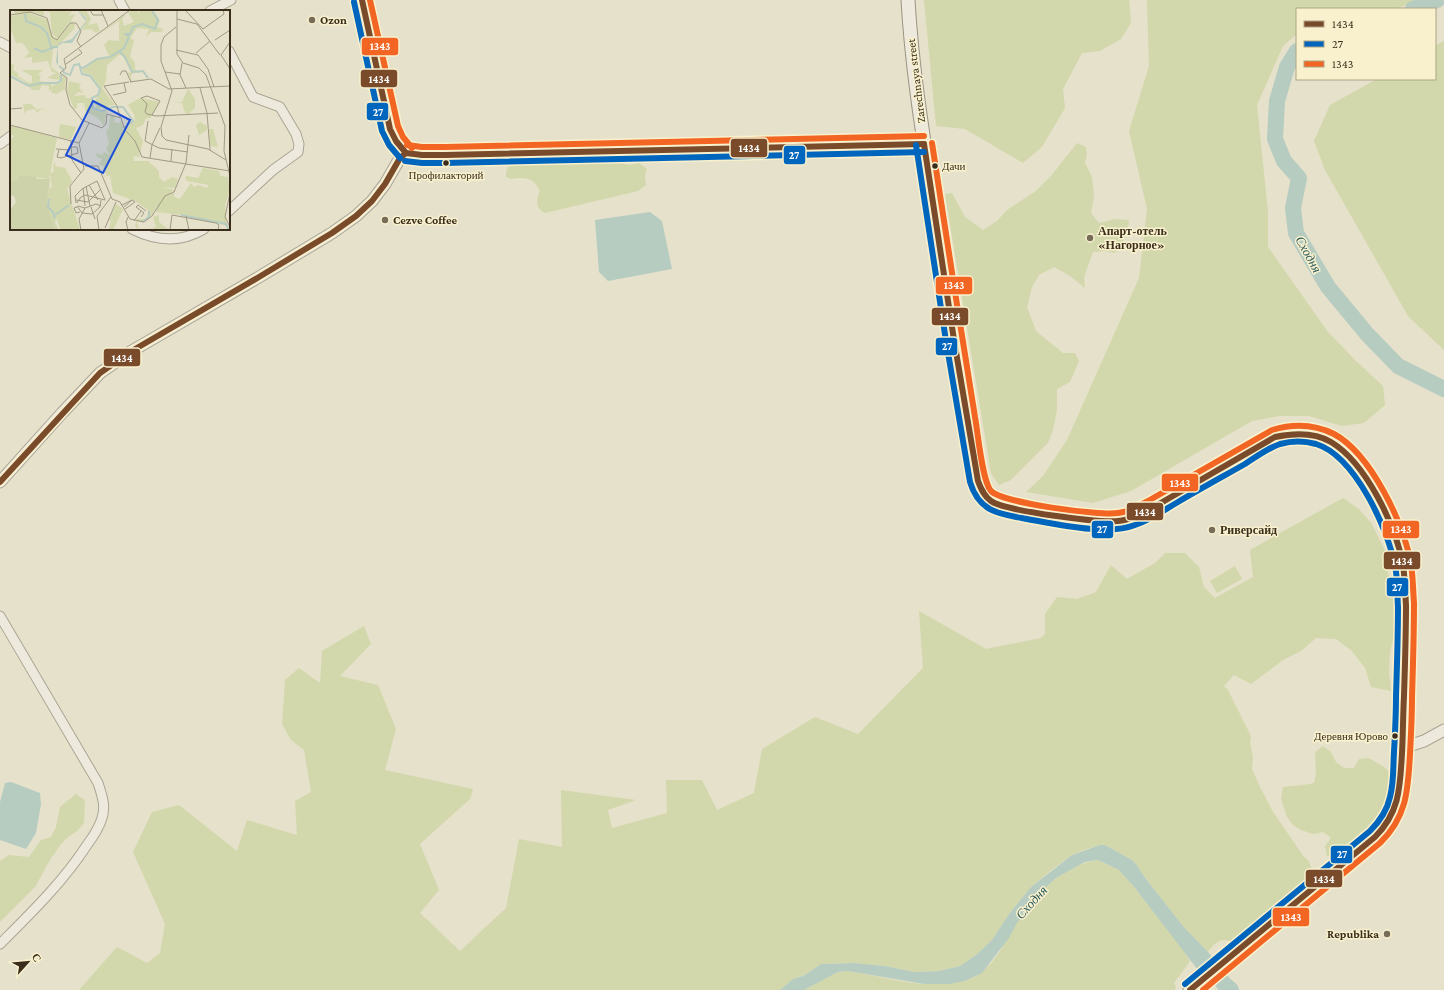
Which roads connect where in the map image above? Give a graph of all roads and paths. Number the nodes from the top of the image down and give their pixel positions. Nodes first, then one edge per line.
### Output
1 (119, 0) edge
2 (231, 0) edge
3 (362, 0) edge
4 (908, 0) edge
5 (124, 10) edge
6 (212, 10) edge
7 (0, 42) edge
8 (10, 47) edge
9 (230, 53) edge
10 (10, 137) edge
11 (0, 144) edge
12 (924, 144) junction
13 (406, 153) junction
14 (230, 210) edge
15 (135, 230) edge
16 (202, 230) edge
17 (0, 482) edge
18 (0, 616) edge
19 (1444, 730) edge
20 (1402, 748) junction
21 (0, 944) edge
22 (1193, 987) edge

1 - 5 street
2 - 6 street
3 - 13 street
4 - 12 main road, Zarechnaya street
7 - 8 street
9 - 14 street
10 - 11 street
12 - 13 street
12 - 20 main road, Zarechnaya street
13 - 17 street
15 - 16 street
18 - 21 street
19 - 20 street
20 - 22 main road, Zarechnaya street

